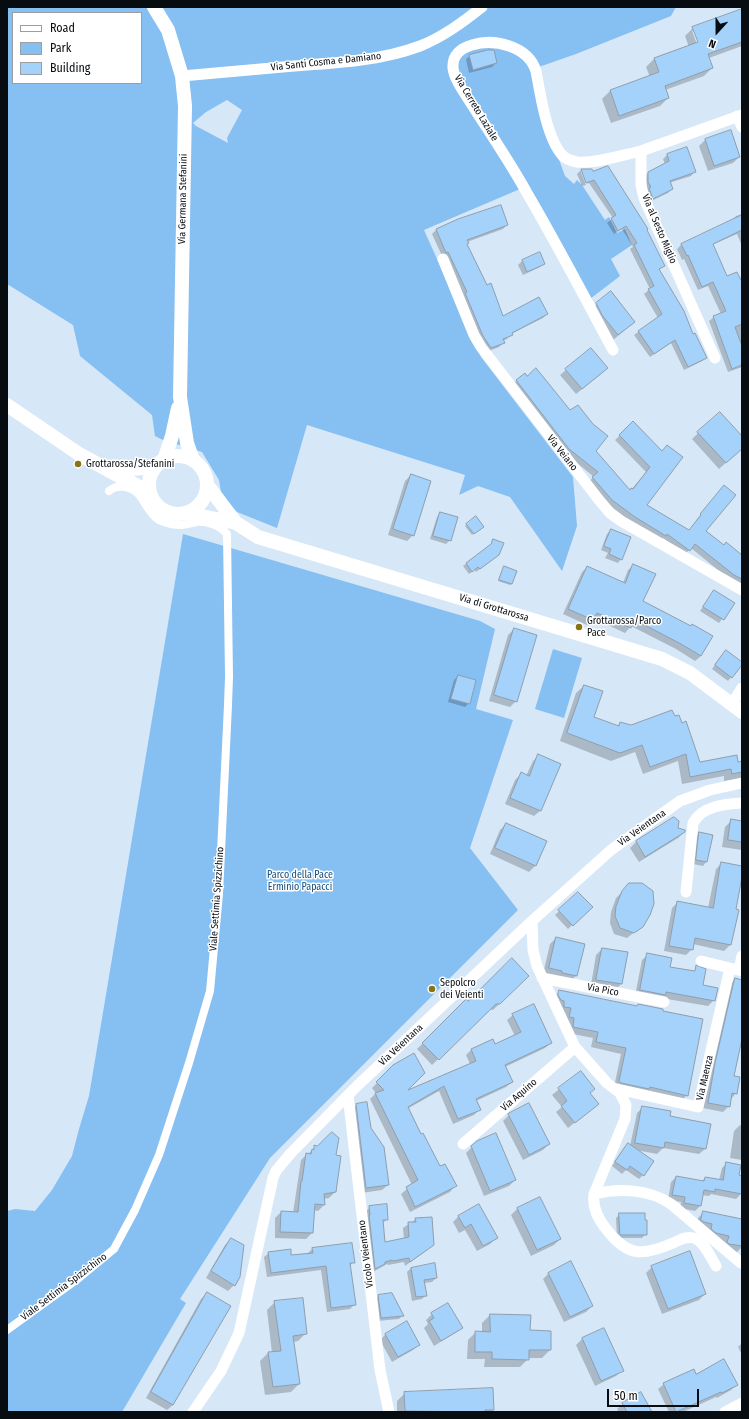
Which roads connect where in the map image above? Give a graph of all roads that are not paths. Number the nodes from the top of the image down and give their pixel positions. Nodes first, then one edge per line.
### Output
1 (154, 7) edge
2 (482, 7) edge
3 (182, 76) junction
4 (740, 115) edge
5 (742, 127) edge
6 (641, 151) junction
7 (443, 259) dead end
8 (613, 350) dead end
9 (715, 358) dead end
10 (180, 397) junction
11 (7, 405) edge
12 (193, 460) junction
13 (159, 463) junction
14 (109, 470) junction
15 (208, 486) junction
16 (109, 491) dead end
17 (151, 495) junction
18 (187, 513) junction
19 (236, 523) junction
20 (742, 590) edge
21 (742, 688) edge
22 (737, 708) edge
23 (742, 783) edge
24 (742, 803) edge
25 (686, 892) dead end
26 (532, 921) junction
27 (742, 956) edge
28 (701, 961) dead end
29 (737, 970) edge
30 (542, 978) junction
31 (664, 1002) dead end
32 (574, 1046) junction
33 (617, 1089) junction
34 (348, 1095) junction
35 (463, 1144) dead end
36 (594, 1194) junction
37 (741, 1263) edge
38 (716, 1266) dead end
39 (7, 1330) edge
40 (742, 1404) edge
41 (193, 1412) edge
42 (389, 1412) edge
43 (725, 1412) edge

1 - 3 street, Via Germana Stefanini
2 - 3 street, Via Santi Cosma e Damiano
3 - 10 street, Via Germana Stefanini
4 - 5 street
4 - 6 street
6 - 8 street, Via Cerreto Laziale
6 - 9 street, Via al Sesto Miglio
7 - 20 street, Via Veiano
10 - 12 street, Via Germana Stefanini
10 - 13 street, Via Germana Stefanini
11 - 14 street
12 - 13 street
12 - 15 street
13 - 14 street
13 - 17 street
14 - 17 street
15 - 18 street
15 - 19 street, Via di Grottarossa
16 - 39 street, Viale Settimia Spizzichino
17 - 18 street
18 - 19 street, Via di Grottarossa
19 - 22 street, Via di Grottarossa
21 - 22 street
23 - 26 street, Via Veientana
24 - 25 street
26 - 30 street
26 - 34 street, Via Veientana
27 - 29 street
28 - 29 street
29 - 33 street, Via Maenza
30 - 31 street, Via Pico
30 - 32 street
32 - 33 street
32 - 35 street, Via Aquino
33 - 36 street
34 - 41 street, Via Veientana
34 - 42 street, Vicolo Veientano
36 - 37 street
36 - 38 street
40 - 43 street

